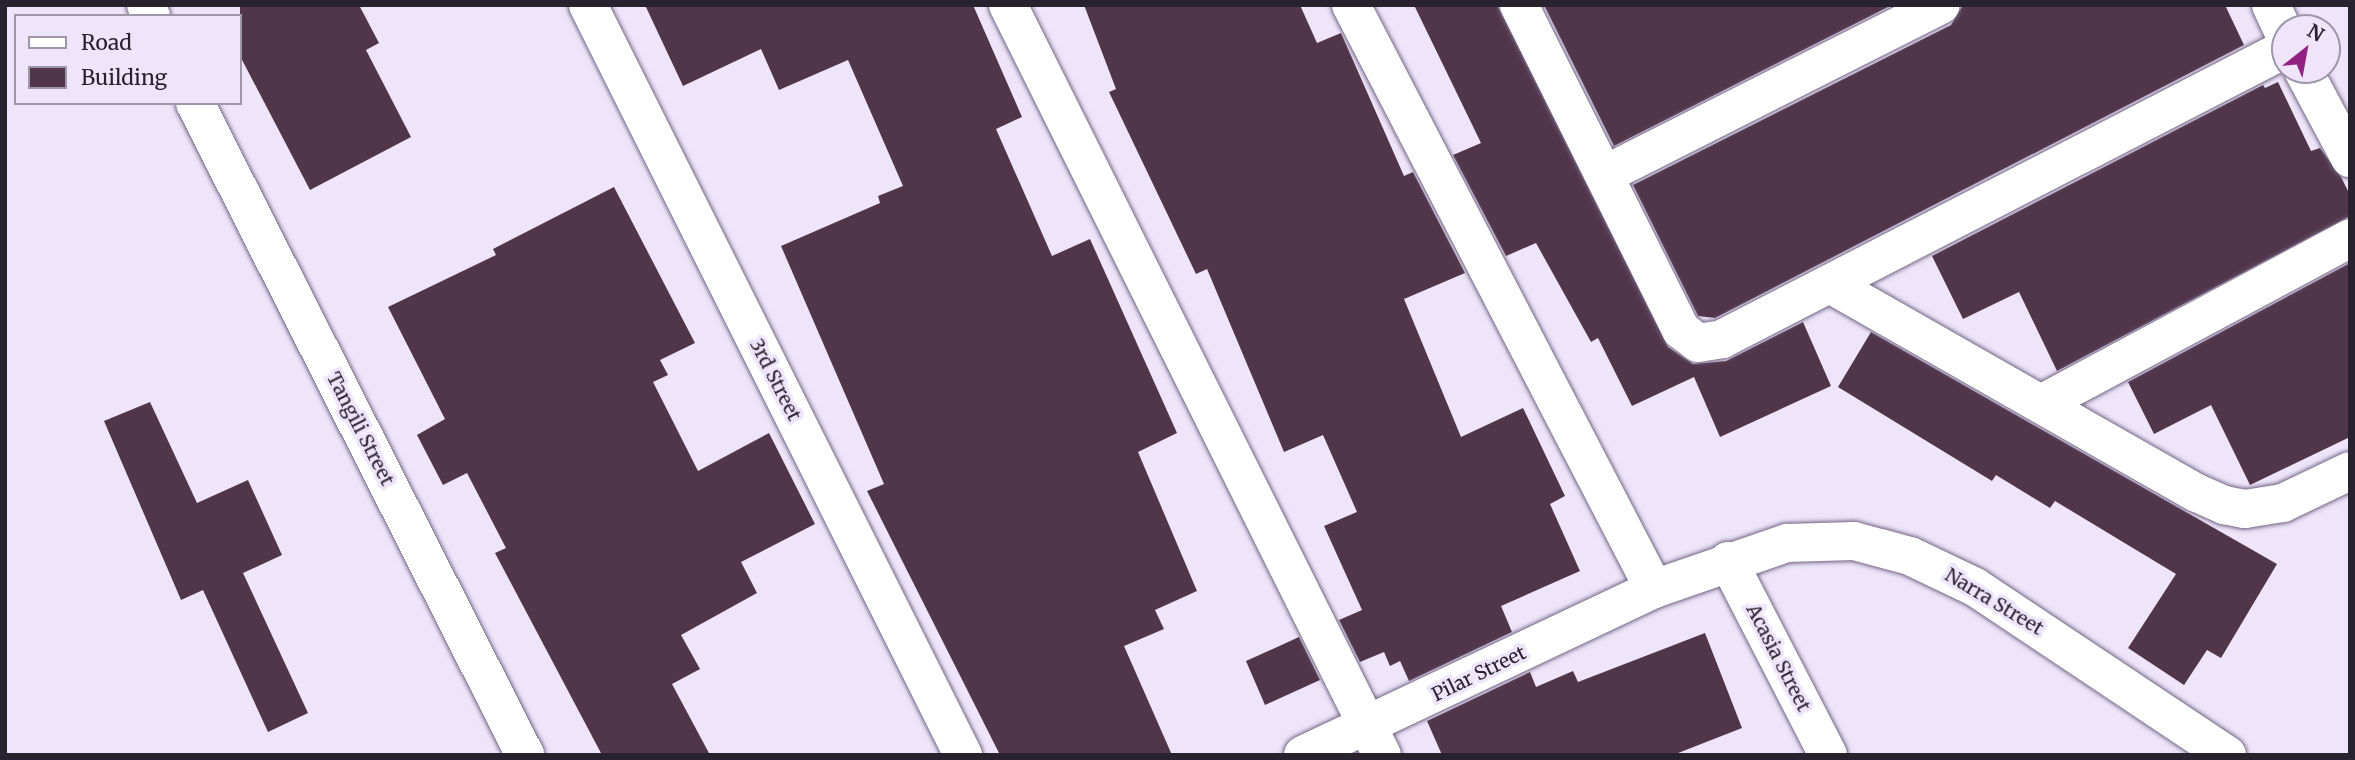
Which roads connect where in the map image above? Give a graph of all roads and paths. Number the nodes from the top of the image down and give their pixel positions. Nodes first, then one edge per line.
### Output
1 (588, 5) edge
2 (1008, 5) edge
3 (1351, 5) edge
4 (1519, 5) edge
5 (1941, 5) edge
6 (2271, 56) edge
7 (2310, 84) edge
8 (196, 105) edge
9 (2350, 159) edge
10 (1604, 175) junction
11 (2350, 239) edge
12 (1830, 284) junction
13 (2041, 404) junction
14 (2350, 471) edge
15 (1728, 561) junction
16 (1654, 590) junction
17 (1375, 741) edge
18 (2211, 751) edge
19 (525, 755) edge
20 (963, 755) edge
21 (1303, 755) edge
22 (1828, 755) edge

1 - 20 street, 3rd Street
2 - 17 street
3 - 16 street
4 - 10 street
5 - 10 street
6 - 12 street
7 - 9 street
8 - 19 street, Tangili Street
10 - 12 street
11 - 13 street
12 - 13 street
13 - 14 street
15 - 16 street, Narra Street
15 - 18 street, Narra Street
15 - 22 street, Acasia Street
16 - 17 street, Pilar Street
17 - 21 street, Pilar Street

